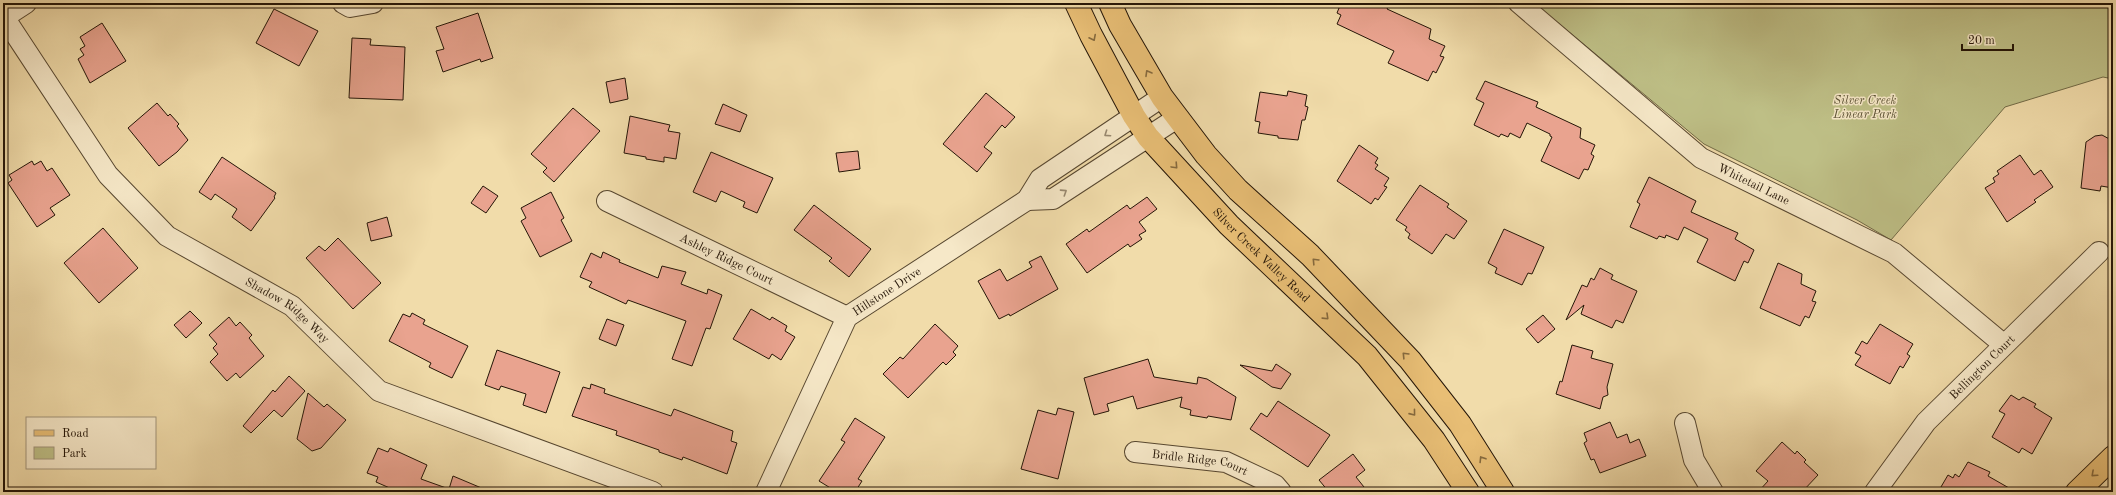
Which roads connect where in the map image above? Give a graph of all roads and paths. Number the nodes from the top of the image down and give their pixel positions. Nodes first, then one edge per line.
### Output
1 (26, 3) edge
2 (343, 3) edge
3 (373, 3) edge
4 (1076, 3) edge
5 (1110, 3) edge
6 (1519, 3) edge
7 (3, 18) edge
8 (1162, 97) junction
9 (1134, 116) junction
10 (1177, 118) junction
11 (1148, 137) junction
12 (1027, 200) junction
13 (607, 201) dead end
14 (2099, 252) dead end
15 (847, 317) junction
16 (2003, 344) junction
17 (1686, 423) dead end
18 (1135, 452) dead end
19 (2113, 457) edge
20 (653, 492) edge
21 (766, 492) edge
22 (1281, 492) edge
23 (1468, 492) edge
24 (1503, 492) edge
25 (1713, 492) edge
26 (1875, 492) edge
27 (2077, 492) edge

1 - 7 street
2 - 3 street
4 -> 9 main road, Silver Creek Valley Road
8 -> 5 main road
6 - 16 street, Whitetail Lane
7 - 20 street, Shadow Ridge Way
8 - 9 street, Hillstone Drive
8 - 10 main road
9 - 11 main road, Silver Creek Valley Road
9 -> 12 street, Hillstone Drive
10 - 11 street
24 -> 10 main road
12 -> 11 street
11 -> 23 main road, Silver Creek Valley Road
12 - 15 street, Hillstone Drive
13 - 15 street, Ashley Ridge Court
14 - 16 street, Bellington Court
15 - 21 street, Hillstone Drive
16 - 26 street, Bellington Court
17 - 25 street
18 - 22 street, Bridle Ridge Court
19 -> 27 main road

